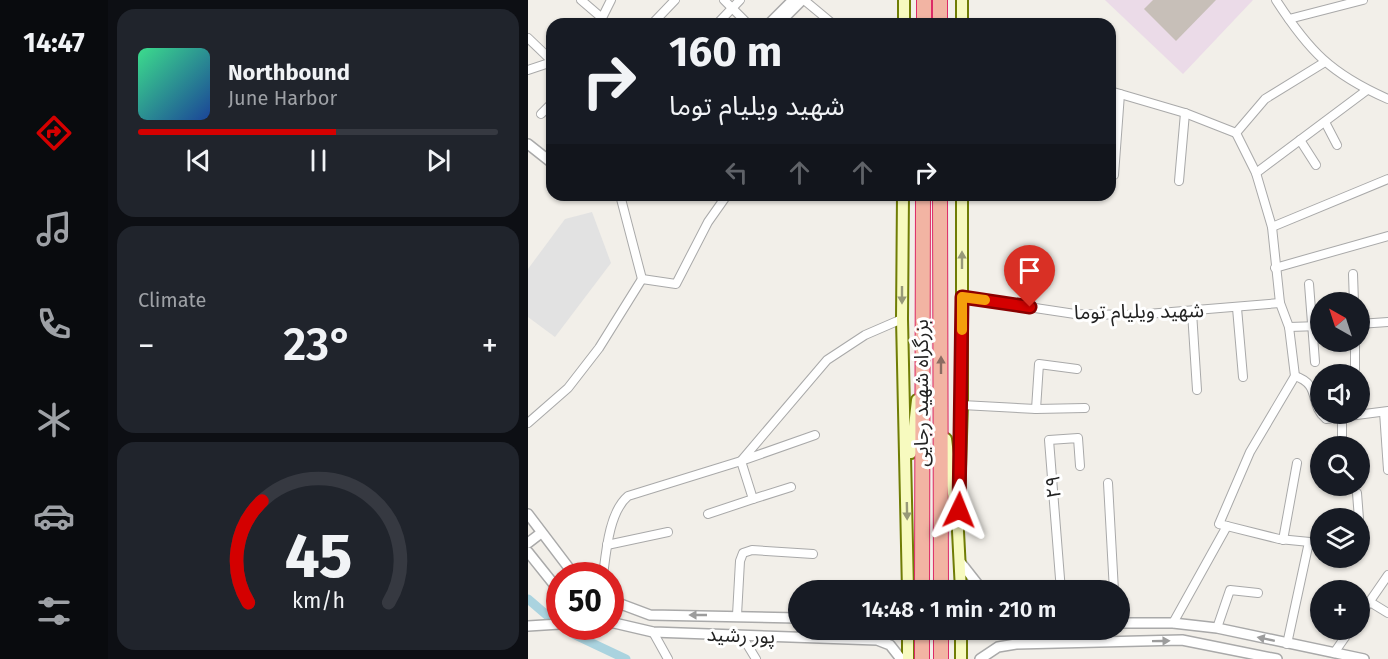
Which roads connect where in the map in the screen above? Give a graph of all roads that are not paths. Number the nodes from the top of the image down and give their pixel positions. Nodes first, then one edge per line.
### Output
1 (581, 0) edge
2 (611, 0) edge
3 (675, 0) edge
4 (724, 0) edge
5 (740, 0) edge
6 (792, 0) edge
7 (803, 0) edge
8 (904, 0) edge
9 (924, 0) edge
10 (940, 0) edge
11 (962, 0) edge
12 (1276, 0) edge
13 (1363, 0) edge
14 (1341, 3) edge
15 (732, 8) junction
16 (597, 18) edge
17 (602, 18) edge
18 (658, 18) edge
19 (723, 18) edge
20 (742, 18) edge
21 (775, 18) edge
22 (784, 18) edge
23 (825, 18) edge
24 (904, 18) edge
25 (924, 18) edge
26 (940, 18) edge
27 (962, 18) edge
28 (1289, 19) junction
29 (528, 38) edge
30 (546, 55) edge
31 (1325, 62) junction
32 (546, 63) edge
33 (528, 70) edge
34 (1367, 90) junction
35 (1116, 93) edge
36 (1119, 94) junction
37 (1388, 99) edge
38 (546, 109) edge
39 (1185, 113) junction
40 (541, 114) dead end
41 (1325, 122) junction
42 (1236, 133) junction
43 (528, 136) edge
44 (1300, 140) junction
45 (1116, 143) edge
46 (528, 144) edge
47 (1337, 145) dead end
48 (546, 150) edge
49 (546, 158) edge
50 (1316, 165) dead end
51 (1256, 173) junction
52 (1388, 179) edge
53 (1179, 181) dead end
54 (622, 201) edge
55 (723, 201) edge
56 (903, 201) edge
57 (923, 201) edge
58 (940, 201) edge
59 (962, 201) edge
60 (1272, 227) junction
61 (1388, 236) edge
62 (1275, 268) junction
63 (1353, 274) dead end
64 (642, 279) junction
65 (1309, 284) dead end
66 (1310, 292) edge
67 (1354, 292) edge
68 (962, 297) junction
69 (1280, 303) junction
70 (1237, 308) junction
71 (1192, 312) junction
72 (902, 319) junction
73 (1388, 322) edge
74 (1370, 323) edge
75 (1310, 326) edge
76 (1289, 327) junction
77 (923, 349) junction
78 (1315, 352) edge
79 (1315, 362) dead end
80 (1077, 369) dead end
81 (1295, 376) junction
82 (1244, 377) dead end
83 (1310, 384) edge
84 (1197, 390) dead end
85 (962, 405) junction
86 (941, 406) junction
87 (1085, 408) dead end
88 (1036, 409) junction
89 (1386, 412) edge
90 (1370, 414) edge
91 (528, 423) edge
92 (814, 435) dead end
93 (741, 461) junction
94 (1297, 463) dead end
95 (1080, 466) dead end
96 (1388, 470) edge
97 (1108, 483) dead end
98 (791, 487) dead end
99 (907, 491) junction
100 (753, 499) junction
101 (708, 514) dead end
102 (528, 515) edge
103 (1227, 526) junction
104 (958, 531) junction
105 (668, 532) dead end
106 (541, 533) junction
107 (1283, 540) junction
108 (1310, 542) joint
109 (528, 543) edge
110 (607, 545) junction
111 (528, 552) edge
112 (813, 554) dead end
113 (564, 562) edge
114 (605, 562) edge
115 (961, 563) junction
116 (546, 574) edge
117 (1388, 575) edge
118 (907, 580) edge
119 (922, 580) edge
120 (941, 580) edge
121 (961, 580) edge
122 (974, 580) edge
123 (1059, 580) edge
124 (1113, 580) edge
125 (1258, 592) dead end
126 (1370, 602) joint
127 (624, 605) edge
128 (1388, 613) edge
129 (737, 615) junction
130 (788, 618) edge
131 (1130, 623) edge
132 (1173, 623) junction
133 (546, 625) edge
134 (624, 625) edge
135 (528, 626) edge
136 (1216, 628) junction
137 (653, 632) junction
138 (742, 636) junction
139 (908, 640) edge
140 (922, 640) edge
141 (941, 640) edge
142 (961, 640) edge
143 (1343, 640) edge
144 (1287, 644) junction
145 (1334, 653) junction
146 (1267, 658) edge
147 (668, 659) edge
148 (756, 659) edge
149 (901, 659) edge
150 (908, 659) edge
151 (922, 659) edge
152 (941, 659) edge
153 (961, 659) edge
154 (980, 659) edge
155 (1277, 659) edge
156 (1364, 659) edge

1 - 16 street
2 - 17 street
3 - 18 street
4 - 15 street
5 - 15 street
6 - 21 street
7 - 22 street
7 - 23 street
8 - 24 main road
9 - 25 highway
10 - 26 highway
11 - 27 main road
12 - 28 street
13 - 14 street
14 - 28 street
15 - 19 street
15 - 20 street
28 - 31 street
29 - 30 street
31 - 34 street
31 - 42 street
32 - 33 street
34 - 37 street
34 - 41 street
35 - 36 street
36 - 39 street
36 - 45 street
38 - 40 street
39 - 42 street
39 - 53 street
41 - 44 street
41 - 47 street
42 - 51 street
43 - 48 street
44 - 50 street
44 - 51 street
46 - 49 street
51 - 60 street
52 - 60 street
54 - 64 street
55 - 64 street
56 -> 72 main road
57 - 77 highway, بزرگراه شهید رجایی
86 -> 58 highway, بزرگراه شهید رجایی
68 -> 59 main road
60 - 62 street
61 - 62 street
62 - 69 street
63 - 67 street
64 - 91 street
65 - 66 street
68 - 71 street, شهید ویلیام توما
68 - 85 main road
69 - 70 street, شهید ویلیام توما
69 - 76 street
70 - 71 street, شهید ویلیام توما
70 - 82 street
71 - 84 street
72 - 93 street
72 - 99 main road
73 - 74 street
75 - 76 street
76 - 81 street
77 - 99 main road
77 - 119 highway, بزرگراه شهید رجایی
78 - 79 street
80 - 88 street
81 - 83 street
81 - 103 street
85 - 88 street
85 - 104 main road
86 - 104 main road
86 - 120 highway, بزرگراه شهید رجایی
87 - 88 street
89 - 90 street
89 - 96 street
92 - 93 street
93 - 100 street
93 - 110 street
94 - 107 street
95 - 123 street, ۲۹
97 - 124 street
98 - 100 street
99 -> 118 main road
100 - 101 street
102 - 106 street
103 - 107 street
103 - 132 street
104 - 115 main road
105 - 110 street
106 - 109 street
106 - 113 street
107 - 108 street
108 - 144 street
110 - 114 street
111 - 116 street
112 - 129 street
115 - 121 main road
115 - 122 street
117 - 126 street
125 - 136 street
126 - 128 street
129 -> 127 street, پور رشید
129 - 130 street, پور رشید
131 - 132 street
132 - 136 street
133 - 135 street
134 - 137 street, پور رشید
144 -> 136 street
137 - 138 street, پور رشید
137 - 147 street
138 - 148 street
138 - 149 street, پور رشید
139 - 150 main road
140 - 151 highway
141 - 152 highway
142 - 153 main road
143 - 145 street
144 - 145 street
145 - 156 street
154 -> 146 street
146 - 155 street

